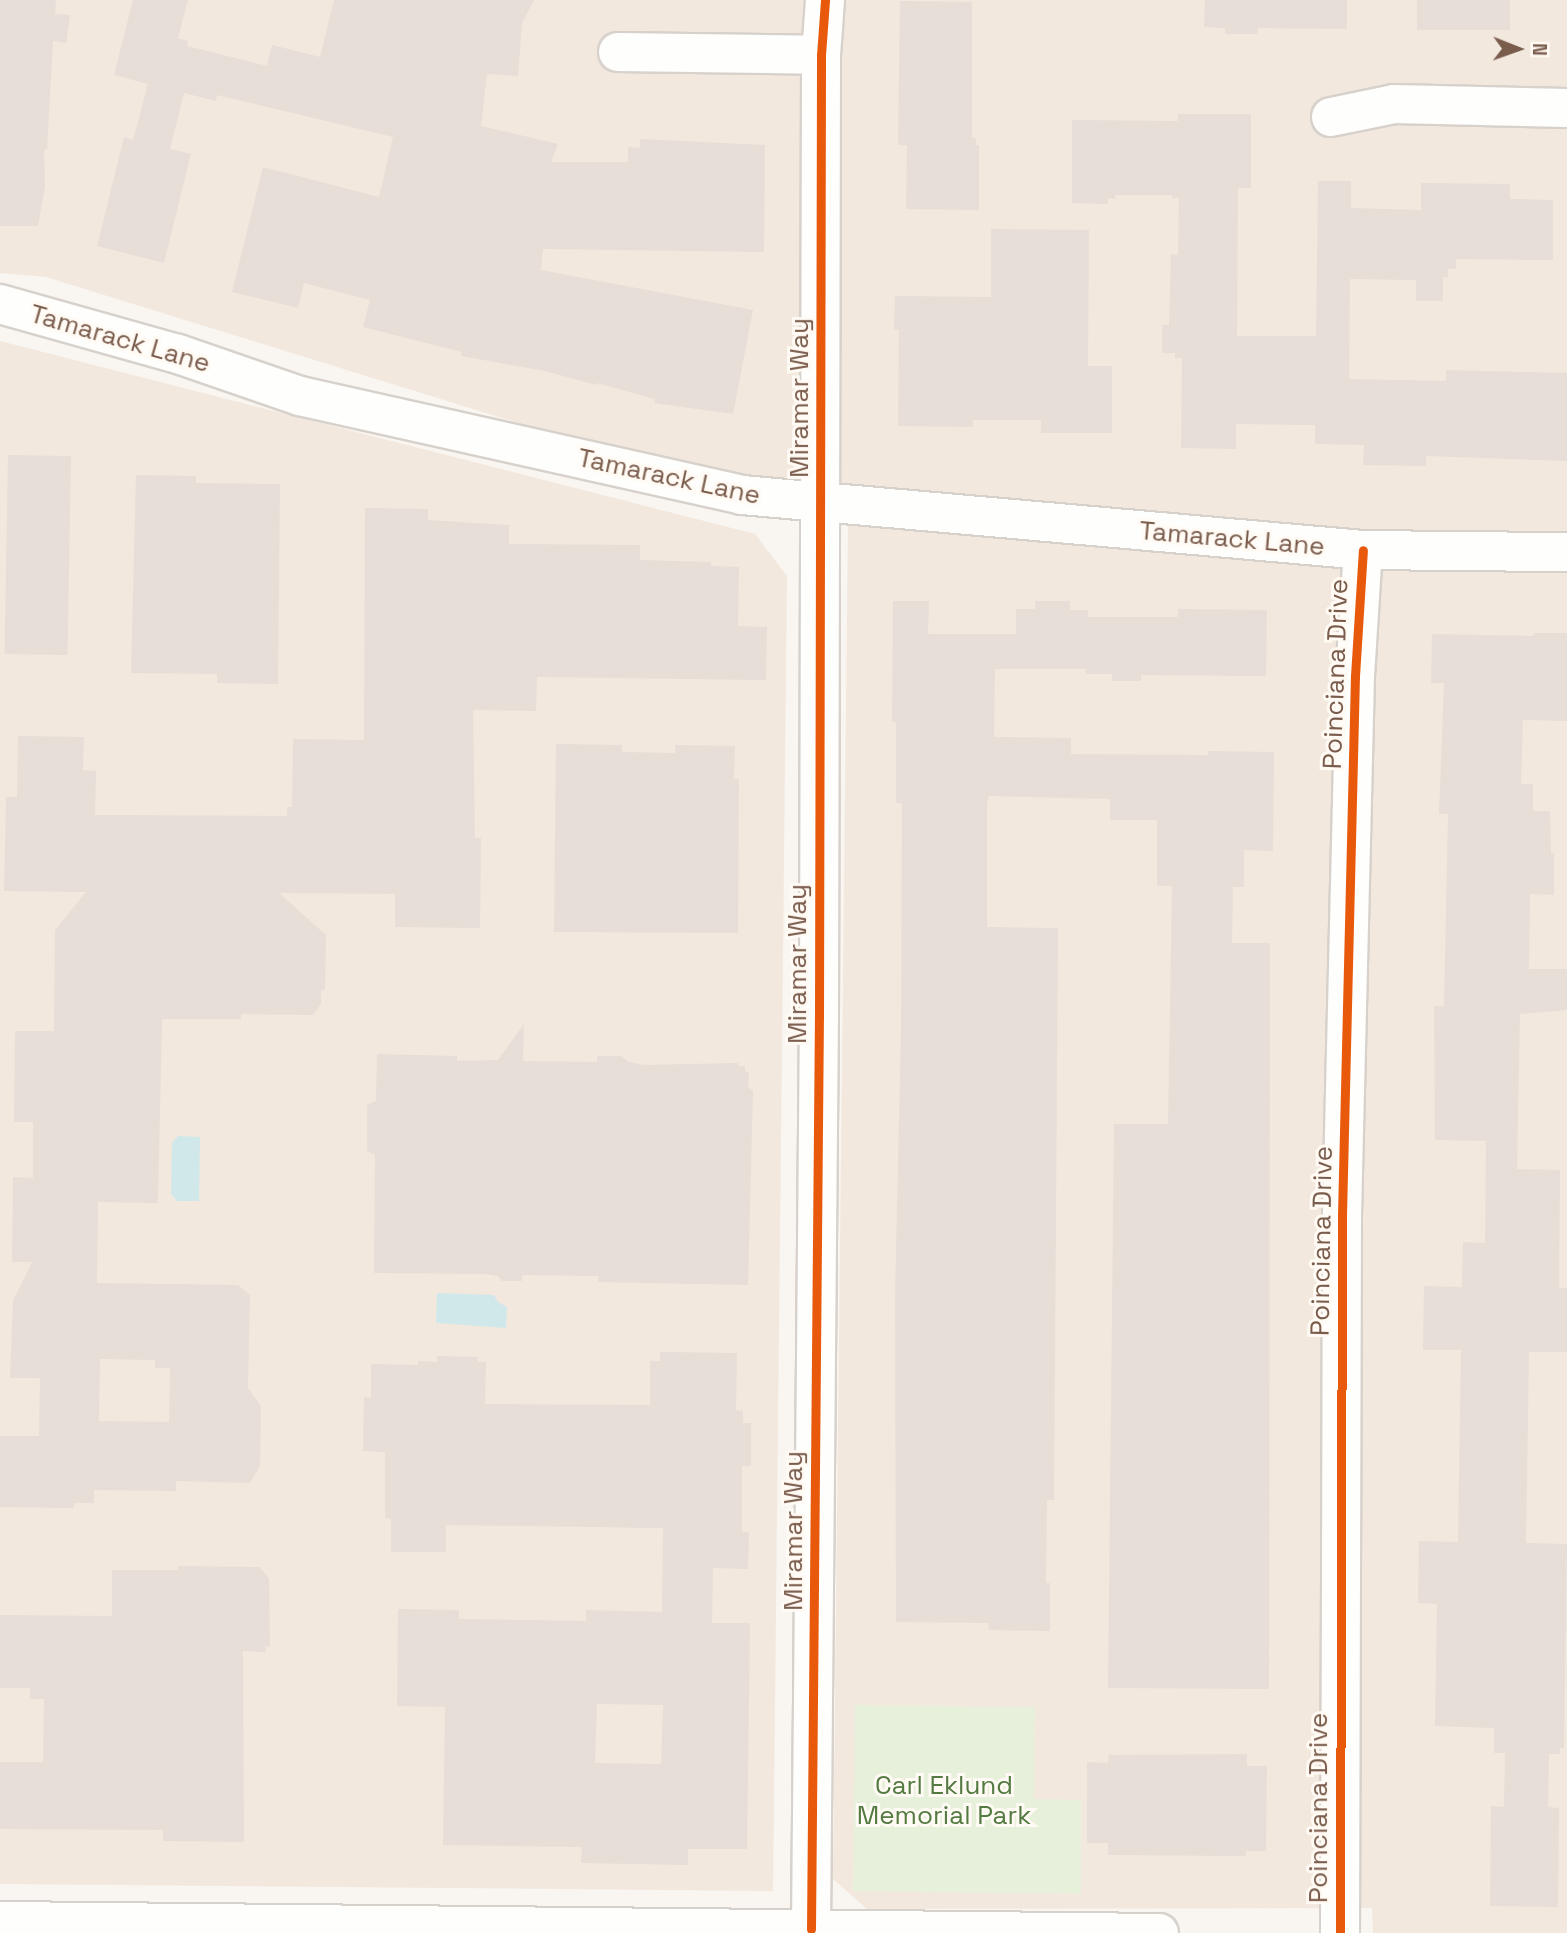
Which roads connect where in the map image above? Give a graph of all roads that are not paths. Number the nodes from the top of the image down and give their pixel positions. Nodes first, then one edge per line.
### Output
1 (825, 0) edge
2 (618, 52) dead end
3 (821, 55) junction
4 (1567, 108) edge
5 (1331, 117) dead end
6 (0, 303) edge
7 (821, 502) junction
8 (1363, 550) junction
9 (1567, 552) edge
10 (0, 1922) edge
11 (160, 1929) edge
12 (811, 1929) junction
13 (1159, 1933) edge
14 (1340, 1933) edge

1 - 3 street, Miramar Way
2 - 3 street
3 - 7 street, Miramar Way
4 - 5 street
6 - 7 street, Tamarack Lane
7 - 8 street, Tamarack Lane
7 - 12 street, Miramar Way
8 - 9 street, Tamarack Lane
8 - 14 street, Poinciana Drive
10 - 11 street
11 - 12 street
12 - 13 street

